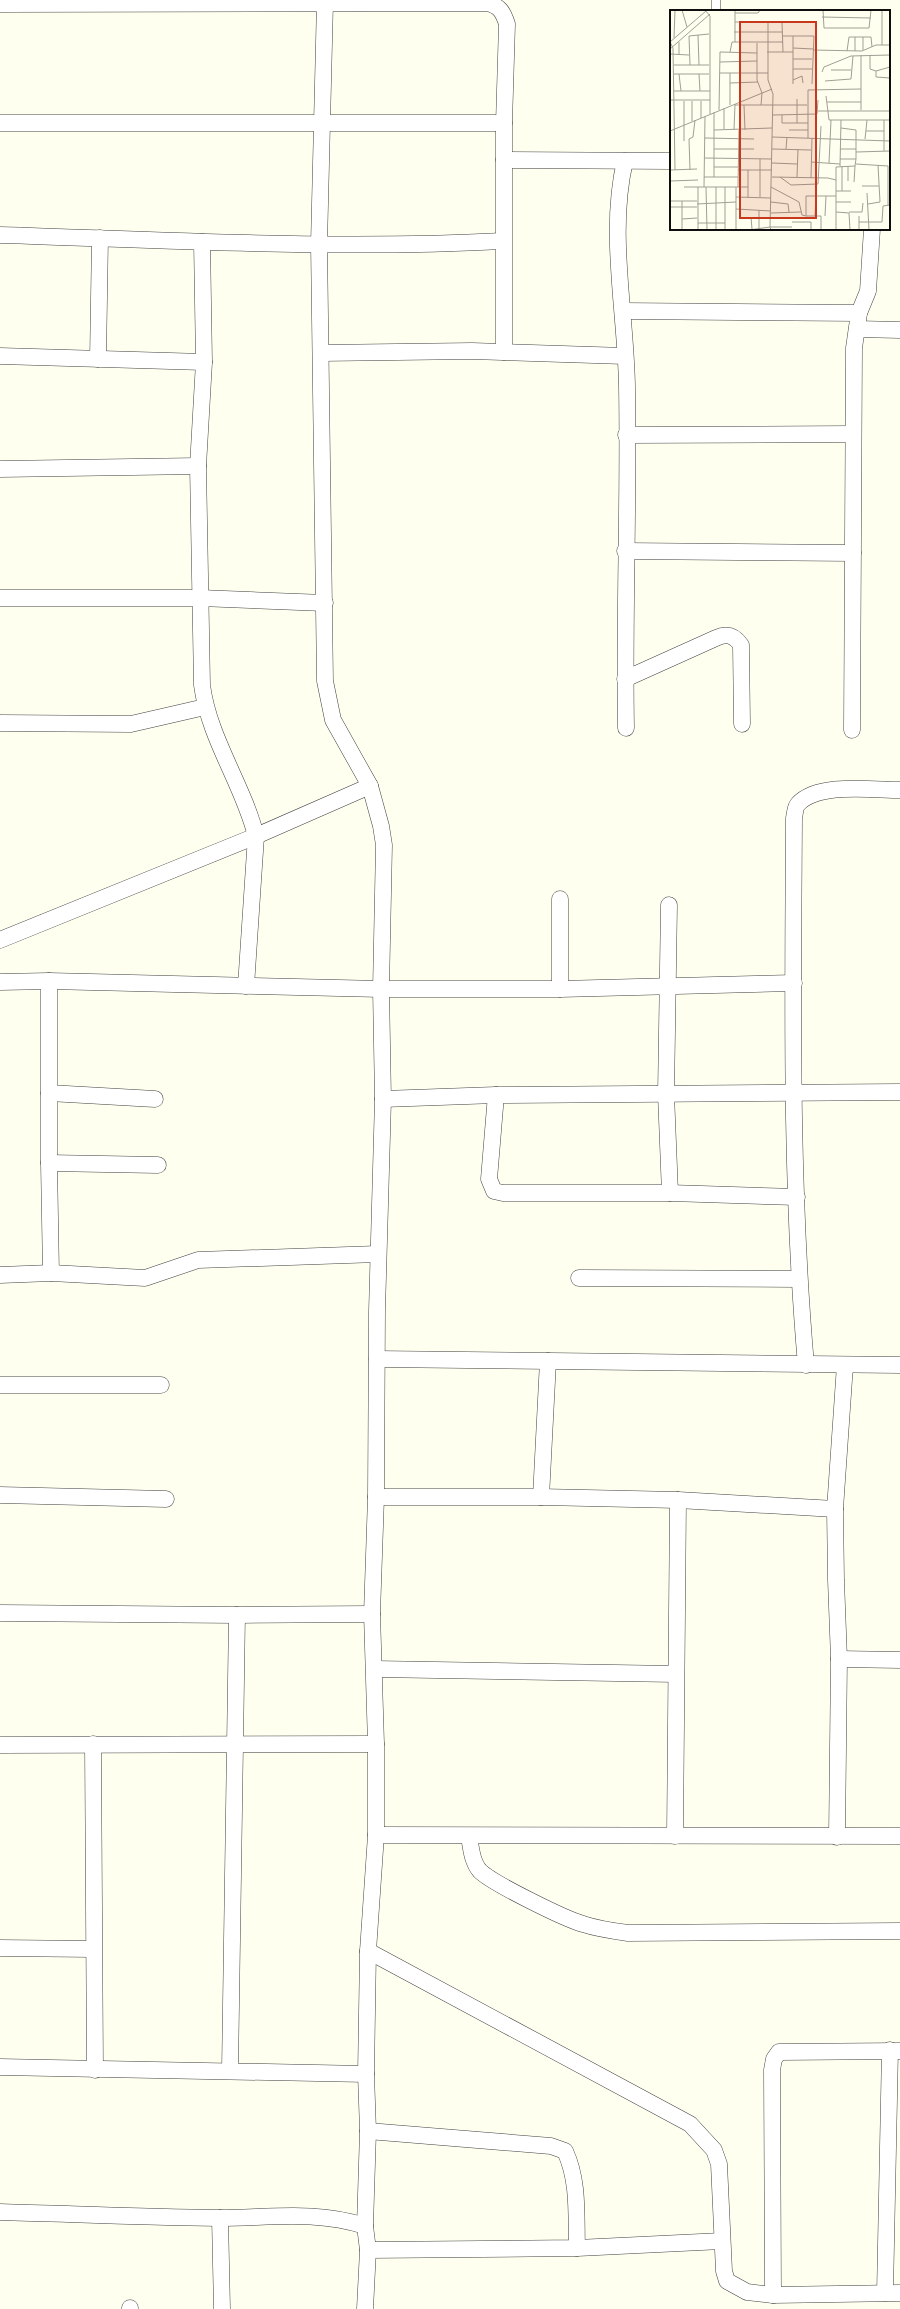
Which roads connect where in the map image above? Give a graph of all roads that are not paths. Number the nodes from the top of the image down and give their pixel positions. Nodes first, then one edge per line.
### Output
1 (325, 2) junction
2 (0, 4) edge
3 (0, 123) edge
4 (504, 123) junction
5 (320, 124) junction
6 (504, 160) junction
7 (625, 161) junction
8 (670, 161) edge
9 (872, 230) edge
10 (0, 235) edge
11 (100, 238) junction
12 (503, 240) junction
13 (202, 242) junction
14 (319, 244) junction
15 (623, 311) junction
16 (858, 321) junction
17 (900, 330) edge
18 (504, 352) junction
19 (321, 353) junction
20 (0, 356) edge
21 (625, 356) junction
22 (98, 359) junction
23 (204, 362) junction
24 (854, 434) junction
25 (626, 435) junction
26 (198, 466) junction
27 (0, 469) edge
28 (625, 551) junction
29 (853, 553) junction
30 (0, 598) edge
31 (200, 598) junction
32 (325, 603) junction
33 (625, 680) junction
34 (205, 707) junction
35 (0, 723) edge
36 (742, 724) dead end
37 (626, 728) dead end
38 (852, 730) dead end
39 (370, 786) junction
40 (900, 790) edge
41 (256, 836) junction
42 (560, 899) dead end
43 (669, 905) dead end
44 (0, 940) edge
45 (50, 981) junction
46 (0, 982) edge
47 (794, 983) junction
48 (246, 986) junction
49 (666, 986) junction
50 (381, 989) junction
51 (560, 989) junction
52 (793, 1091) junction
53 (900, 1092) edge
54 (49, 1093) junction
55 (666, 1094) junction
56 (496, 1095) junction
57 (155, 1099) dead end
58 (383, 1100) junction
59 (49, 1163) junction
60 (158, 1165) dead end
61 (670, 1193) junction
62 (797, 1197) junction
63 (378, 1254) junction
64 (51, 1273) junction
65 (0, 1275) edge
66 (579, 1278) dead end
67 (798, 1279) junction
68 (377, 1359) junction
69 (548, 1361) junction
70 (806, 1365) junction
71 (845, 1365) junction
72 (900, 1365) edge
73 (0, 1385) edge
74 (161, 1386) dead end
75 (0, 1495) edge
76 (376, 1497) junction
77 (541, 1497) junction
78 (166, 1499) dead end
79 (678, 1500) junction
80 (836, 1509) junction
81 (0, 1613) edge
82 (372, 1614) junction
83 (237, 1615) junction
84 (840, 1659) junction
85 (900, 1660) edge
86 (375, 1669) junction
87 (676, 1674) junction
88 (93, 1744) junction
89 (235, 1744) junction
90 (376, 1744) junction
91 (0, 1745) edge
92 (376, 1835) junction
93 (469, 1836) junction
94 (675, 1836) junction
95 (900, 1836) edge
96 (837, 1837) junction
97 (900, 1931) edge
98 (0, 1948) edge
99 (93, 1949) junction
100 (368, 1951) junction
101 (895, 2050) edge
102 (0, 2067) edge
103 (95, 2070) junction
104 (230, 2070) junction
105 (366, 2074) junction
106 (368, 2131) junction
107 (0, 2212) edge
108 (220, 2218) junction
109 (365, 2226) junction
110 (722, 2241) junction
111 (577, 2248) junction
112 (368, 2250) junction
113 (893, 2293) edge
114 (773, 2295) junction
115 (222, 2309) edge
116 (365, 2309) edge

1 - 2 street
1 - 4 street
1 - 5 street
3 - 5 street
4 - 5 street
4 - 6 street
5 - 14 street
6 - 7 street
6 - 12 street
7 - 8 street
7 - 15 street
9 - 16 street
10 - 11 street
11 - 13 street
11 - 22 street
12 - 14 street
12 - 18 street
13 - 14 street
13 - 23 street
14 - 19 street
15 - 16 street
15 - 21 street
16 - 17 street
16 - 24 street
18 - 19 street
18 - 21 street
19 - 32 street
20 - 22 street
21 - 25 street
22 - 23 street
23 - 26 street
24 - 25 street
24 - 29 street
25 - 28 street
26 - 27 street
26 - 31 street
28 - 29 street
28 - 33 street
29 - 38 street
30 - 31 street
31 - 32 street
31 - 34 street
32 - 39 street
33 - 36 street
33 - 37 street
34 - 35 street
34 - 41 street
39 - 41 street
39 - 50 street
40 - 47 street
41 - 44 street
41 - 48 street
42 - 51 street
43 - 49 street
45 - 46 street
45 - 48 street
45 - 54 street
47 - 49 street
47 - 52 street
48 - 50 street
49 - 51 street
49 - 55 street
50 - 51 street
50 - 58 street
52 - 53 street
52 - 55 street
52 - 62 street
54 - 57 street
54 - 59 street
55 - 56 street
55 - 61 street
56 - 58 street
56 - 61 street
58 - 63 street
59 - 60 street
59 - 64 street
61 - 62 street
62 - 67 street
63 - 64 street
63 - 68 street
64 - 65 street
66 - 67 street
67 - 70 street
68 - 69 street
68 - 76 street
69 - 70 street
69 - 77 street
70 - 71 street
71 - 72 street
71 - 80 street
73 - 74 street
75 - 78 street
76 - 77 street
76 - 82 street
77 - 79 street
79 - 80 street
79 - 87 street
80 - 84 street
81 - 83 street
82 - 83 street
82 - 86 street
83 - 89 street
84 - 85 street
84 - 96 street
86 - 87 street
86 - 90 street
87 - 94 street
88 - 89 street
88 - 91 street
88 - 99 street
89 - 90 street
89 - 104 street
90 - 92 street
92 - 93 street
92 - 100 street
93 - 94 street
93 - 97 street
94 - 96 street
95 - 96 street
98 - 99 street
99 - 103 street
100 - 105 street
100 - 110 street
101 - 113 street
101 - 114 street
102 - 103 street
103 - 104 street
104 - 105 street
105 - 106 street
106 - 109 street
106 - 111 street
107 - 108 street
108 - 109 street
108 - 115 street
109 - 112 street
110 - 111 street
110 - 114 street
111 - 112 street
112 - 116 street
113 - 114 street

